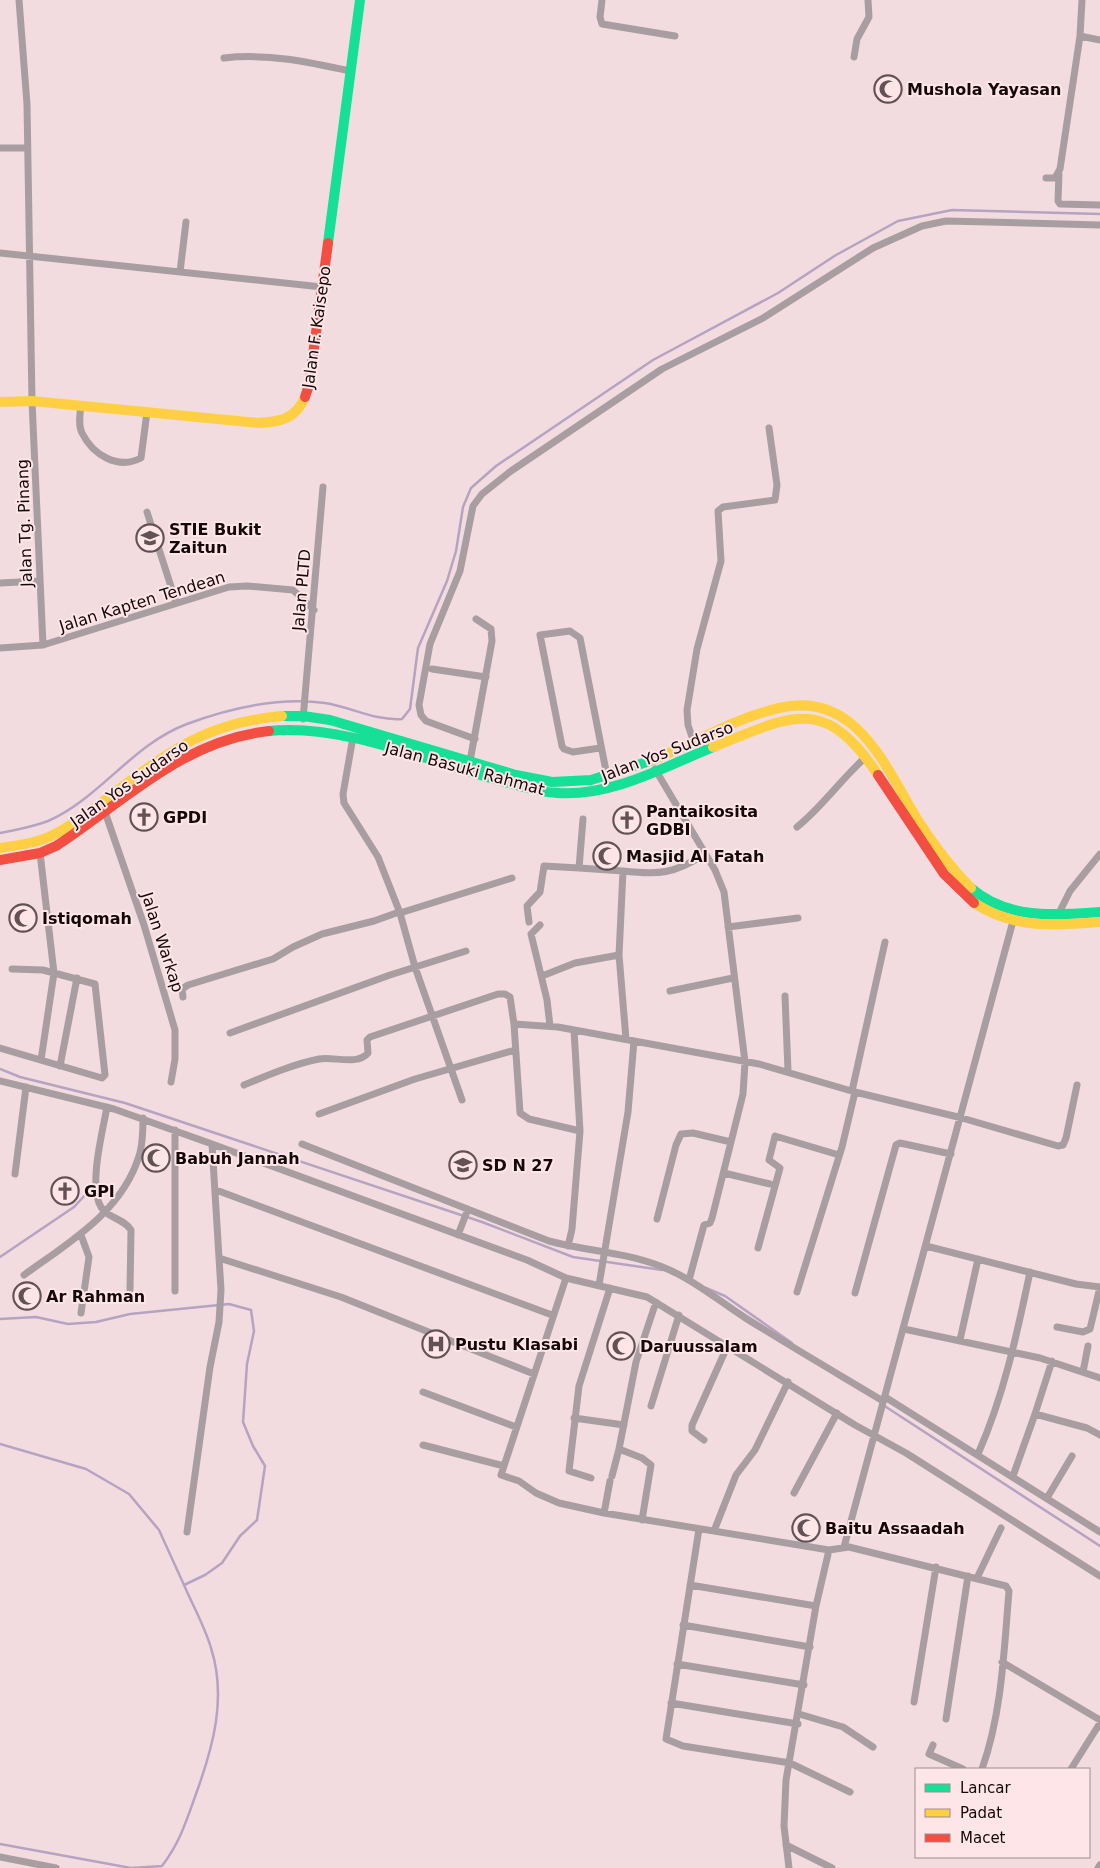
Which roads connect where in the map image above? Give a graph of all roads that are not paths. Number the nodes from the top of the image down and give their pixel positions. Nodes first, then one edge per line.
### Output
1 (19, 0) edge
2 (360, 0) edge
3 (602, 0) edge
4 (868, 0) edge
5 (1082, 0) edge
6 (675, 36) dead end
7 (1080, 36) junction
8 (1100, 40) edge
9 (854, 57) dead end
10 (224, 58) dead end
11 (350, 71) junction
12 (0, 148) edge
13 (27, 148) junction
14 (1058, 173) junction
15 (1046, 178) dead end
16 (1100, 205) edge
17 (186, 222) dead end
18 (1100, 225) edge
19 (0, 253) edge
20 (29, 256) junction
21 (180, 272) junction
22 (322, 287) junction
23 (32, 401) junction
24 (0, 402) edge
25 (81, 405) junction
26 (147, 412) junction
27 (769, 428) dead end
28 (324, 487) dead end
29 (147, 512) dead end
30 (40, 581) junction
31 (0, 583) edge
32 (176, 602) junction
33 (314, 610) junction
34 (476, 619) dead end
35 (43, 645) junction
36 (0, 648) edge
37 (432, 668) dead end
38 (486, 677) junction
39 (304, 711) junction
40 (302, 729) junction
41 (353, 736) junction
42 (475, 739) junction
43 (694, 742) junction
44 (600, 748) junction
45 (866, 757) junction
46 (650, 760) junction
47 (470, 761) junction
48 (655, 770) junction
49 (607, 776) junction
50 (105, 812) junction
51 (582, 819) dead end
52 (798, 827) dead end
53 (70, 831) junction
54 (0, 848) edge
55 (40, 853) junction
56 (705, 854) junction
57 (1100, 854) edge
58 (0, 860) edge
59 (579, 868) junction
60 (623, 871) junction
61 (512, 878) dead end
62 (1100, 912) edge
63 (399, 913) junction
64 (1058, 915) junction
65 (798, 918) dead end
66 (1013, 921) junction
67 (529, 922) dead end
68 (1100, 922) edge
69 (540, 924) dead end
70 (728, 927) junction
71 (885, 942) dead end
72 (466, 951) dead end
73 (619, 955) junction
74 (415, 967) junction
75 (12, 969) dead end
76 (54, 973) junction
77 (542, 976) junction
78 (77, 978) junction
79 (733, 978) junction
80 (670, 991) dead end
81 (784, 996) dead end
82 (182, 997) dead end
83 (432, 1016) junction
84 (514, 1024) junction
85 (550, 1026) junction
86 (574, 1030) junction
87 (230, 1033) dead end
88 (626, 1039) junction
89 (634, 1041) junction
90 (0, 1048) edge
91 (515, 1050) junction
92 (41, 1060) junction
93 (745, 1062) junction
94 (60, 1066) junction
95 (451, 1070) junction
96 (788, 1071) junction
97 (0, 1081) edge
98 (171, 1082) dead end
99 (244, 1085) dead end
100 (1077, 1085) dead end
101 (26, 1088) junction
102 (853, 1092) junction
103 (462, 1100) dead end
104 (107, 1107) junction
105 (319, 1114) dead end
106 (144, 1118) junction
107 (962, 1118) junction
108 (174, 1130) junction
109 (580, 1131) junction
110 (731, 1142) junction
111 (212, 1144) junction
112 (302, 1144) dead end
113 (951, 1154) junction
114 (839, 1155) junction
115 (724, 1173) junction
116 (15, 1174) dead end
117 (770, 1184) dead end
118 (216, 1190) junction
119 (104, 1212) junction
120 (467, 1212) junction
121 (657, 1219) dead end
122 (460, 1232) junction
123 (81, 1235) junction
124 (568, 1246) junction
125 (926, 1246) junction
126 (758, 1248) dead end
127 (603, 1255) junction
128 (219, 1258) junction
129 (978, 1259) junction
130 (1030, 1272) junction
131 (24, 1275) dead end
132 (566, 1278) junction
133 (689, 1280) junction
134 (599, 1283) junction
135 (1100, 1287) edge
136 (610, 1288) junction
137 (130, 1290) dead end
138 (174, 1291) dead end
139 (797, 1292) dead end
140 (855, 1293) dead end
141 (656, 1302) junction
142 (81, 1313) dead end
143 (552, 1315) junction
144 (679, 1315) junction
145 (1057, 1327) dead end
146 (904, 1329) junction
147 (960, 1340) junction
148 (1088, 1346) dead end
149 (727, 1347) junction
150 (1013, 1351) junction
151 (1052, 1361) junction
152 (1082, 1372) junction
153 (534, 1374) junction
154 (1100, 1378) edge
155 (788, 1382) junction
156 (422, 1392) dead end
157 (884, 1401) junction
158 (652, 1406) dead end
159 (837, 1412) junction
160 (1035, 1414) junction
161 (574, 1418) junction
162 (624, 1425) junction
163 (516, 1427) junction
164 (875, 1432) junction
165 (1100, 1435) edge
166 (704, 1440) dead end
167 (423, 1445) dead end
168 (619, 1449) junction
169 (978, 1454) junction
170 (1072, 1456) dead end
171 (504, 1466) junction
172 (1013, 1476) junction
173 (591, 1478) dead end
174 (794, 1493) dead end
175 (1047, 1498) junction
176 (604, 1513) junction
177 (642, 1520) junction
178 (1001, 1528) dead end
179 (699, 1529) junction
180 (714, 1531) junction
181 (187, 1532) dead end
182 (1100, 1532) edge
183 (844, 1548) junction
184 (829, 1550) junction
185 (936, 1567) junction
186 (968, 1576) junction
187 (1100, 1576) edge
188 (977, 1578) junction
189 (690, 1585) junction
190 (816, 1606) junction
191 (683, 1625) junction
192 (810, 1647) junction
193 (1002, 1662) junction
194 (678, 1664) junction
195 (804, 1685) junction
196 (914, 1702) dead end
197 (671, 1704) junction
198 (799, 1714) junction
199 (946, 1720) dead end
200 (1100, 1722) edge
201 (798, 1724) junction
202 (933, 1745) dead end
203 (872, 1747) dead end
204 (790, 1763) junction
205 (962, 1768) edge
206 (982, 1768) edge
207 (1072, 1768) edge
208 (850, 1792) dead end
209 (786, 1845) junction
210 (0, 1858) edge
211 (56, 1868) edge
212 (789, 1868) edge
213 (832, 1868) edge

1 - 13 street, Jalan Tg. Pinang
2 - 11 main road, Jalan F. Kaisepo
3 - 6 street
4 - 9 street
5 - 7 street
7 - 8 street
7 - 14 street
10 - 11 street
11 - 22 main road, Jalan F. Kaisepo
12 - 13 street
13 - 20 street, Jalan Tg. Pinang
14 - 15 street
14 - 16 street
17 - 21 street
18 - 42 street
19 - 20 street
20 - 21 street
20 - 23 street, Jalan Tg. Pinang
21 - 22 street
22 - 26 main road, Jalan F. Kaisepo
23 - 24 main road, Jalan F. Kaisepo
23 - 25 main road, Jalan F. Kaisepo
23 - 30 street, Jalan Tg. Pinang
25 - 26 main road, Jalan F. Kaisepo
25 - 26 street
27 - 43 street
28 - 33 street, Jalan PLTD
29 - 32 street
30 - 31 street
30 - 35 street, Jalan Tg. Pinang
32 - 33 street, Jalan Kapten Tendean
32 - 35 street, Jalan Kapten Tendean
33 - 39 street, Jalan PLTD
34 - 38 street
35 - 36 street, Jalan Kapten Tendean
37 - 38 street
38 - 42 street
39 - 40 street, Jalan PLTD
39 - 47 main road, Jalan Yos Sudarso
39 - 53 main road, Jalan Yos Sudarso
40 - 41 main road, Jalan Basuki Rahmat
40 - 50 main road, Jalan Basuki Rahmat
41 - 48 main road, Jalan Basuki Rahmat
41 - 63 street
42 - 47 street
43 - 46 main road, Jalan Yos Sudarso
43 - 64 main road, Jalan Yos Sudarso
44 - 44 street
44 - 49 street
45 - 48 main road, Jalan Basuki Rahmat
45 - 52 street
45 - 66 main road, Jalan Basuki Rahmat
46 - 48 street
46 - 49 main road, Jalan Yos Sudarso
47 - 49 main road, Jalan Yos Sudarso
48 - 56 street
50 - 53 main road, Jalan Basuki Rahmat
50 - 98 street, Jalan Warkap
51 - 59 street
53 - 54 main road, Jalan Yos Sudarso
53 - 55 main road, Jalan Basuki Rahmat
55 - 58 main road, Jalan Basuki Rahmat
55 - 76 street
56 - 60 street
56 - 70 street
57 - 64 street
59 - 60 street
59 - 67 street
60 - 73 street
61 - 63 street
62 - 64 main road, Jalan Yos Sudarso
63 - 74 street
63 - 82 street
65 - 70 street
66 - 68 main road, Jalan Basuki Rahmat
66 - 107 street
69 - 77 street
70 - 79 street
71 - 102 street
72 - 74 street
73 - 77 street
73 - 88 street
74 - 83 street
74 - 87 street
75 - 76 street
76 - 78 street
76 - 92 street
77 - 85 street
78 - 94 street
78 - 94 street
79 - 80 street
79 - 93 street
81 - 96 street
83 - 84 street
83 - 95 street
83 - 99 street
84 - 85 street
84 - 91 street
85 - 86 street
86 - 88 street
86 - 109 street
88 - 89 street
89 - 93 street
89 - 127 street
90 - 92 street
91 - 95 street
91 - 109 street
92 - 94 street
93 - 96 street
93 - 110 street
95 - 103 street
95 - 105 street
96 - 102 street
97 - 101 street
100 - 107 street
101 - 104 street
101 - 116 street
102 - 107 street
102 - 114 street
104 - 106 street
104 - 119 street
106 - 108 street
106 - 119 street
107 - 113 street
108 - 111 street
108 - 138 street
109 - 124 street
110 - 115 street
110 - 121 street
111 - 118 street
111 - 122 street
112 - 120 street
113 - 125 street
113 - 140 street
114 - 126 street
114 - 139 street
115 - 117 street
115 - 133 street
118 - 128 street
118 - 143 street
119 - 123 street
119 - 137 street
120 - 122 street
120 - 124 street
122 - 132 street
123 - 131 street
123 - 142 street
124 - 127 street
125 - 129 street
125 - 146 street
127 - 133 street
127 - 134 street
128 - 153 street
128 - 181 street
129 - 130 street
129 - 147 street
130 - 135 street
130 - 150 street
132 - 134 street
132 - 143 street
133 - 157 street
134 - 136 street
135 - 145 street
136 - 141 street
136 - 161 street
141 - 144 street
141 - 162 street
143 - 153 street
144 - 149 street
144 - 158 street
146 - 147 street
146 - 157 street
147 - 150 street
148 - 152 street
149 - 155 street
149 - 166 street
150 - 151 street
150 - 169 street
151 - 152 street
151 - 160 street
152 - 154 street
153 - 163 street
155 - 159 street
155 - 180 street
156 - 163 street
157 - 164 street
157 - 169 street
159 - 164 street
159 - 174 street
160 - 165 street
160 - 172 street
161 - 162 street
161 - 173 street
162 - 168 street
163 - 171 street
164 - 183 street
164 - 187 street
167 - 171 street
168 - 176 street
168 - 177 street
169 - 172 street
170 - 175 street
171 - 176 street
172 - 175 street
175 - 182 street
176 - 177 street
177 - 179 street
178 - 188 street
179 - 180 street
179 - 189 street
180 - 184 street
183 - 184 street
183 - 185 street
184 - 190 street
185 - 186 street
185 - 196 street
186 - 188 street
186 - 199 street
188 - 193 street
189 - 190 street
189 - 191 street
190 - 192 street
191 - 192 street
191 - 194 street
192 - 195 street
193 - 200 street
193 - 206 street
194 - 195 street
194 - 197 street
195 - 198 street
197 - 201 street
197 - 204 street
198 - 201 street
198 - 203 street
200 - 207 street
201 - 204 street
202 - 205 street
204 - 208 street
204 - 209 street
209 - 212 street
209 - 213 street
210 - 211 street

